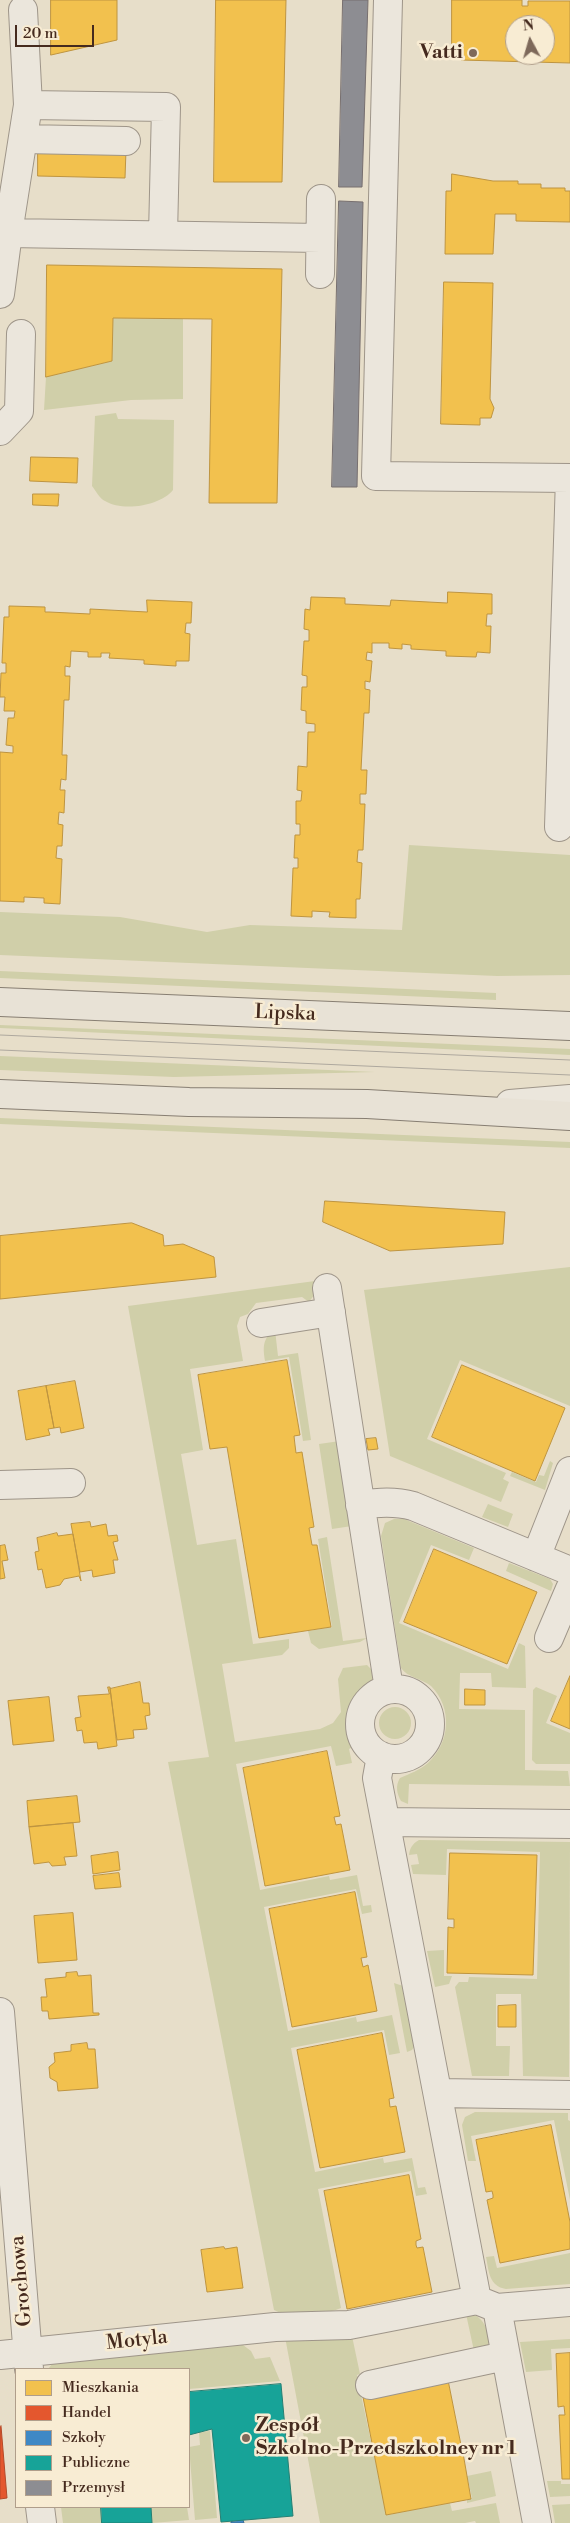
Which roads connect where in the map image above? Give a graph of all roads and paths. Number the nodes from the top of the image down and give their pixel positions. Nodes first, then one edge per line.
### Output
1 (388, 0) edge
2 (24, 10) dead end
3 (28, 105) junction
4 (23, 139) junction
5 (126, 141) dead end
6 (321, 199) dead end
7 (8, 233) junction
8 (163, 235) junction
9 (320, 238) junction
10 (320, 274) dead end
11 (0, 294) edge
12 (20, 334) dead end
13 (0, 430) edge
14 (570, 478) edge
15 (559, 827) dead end
16 (0, 1002) edge
17 (570, 1026) edge
18 (0, 1094) edge
19 (570, 1099) edge
20 (448, 1107) junction
21 (570, 1116) edge
22 (261, 1323) dead end
23 (570, 1471) edge
24 (71, 1483) dead end
25 (0, 1485) edge
26 (360, 1505) junction
27 (536, 1557) junction
28 (570, 1571) edge
29 (570, 1589) edge
30 (550, 1638) dead end
31 (389, 1689) junction
32 (381, 1756) junction
33 (386, 1822) junction
34 (570, 1824) edge
35 (0, 2012) edge
36 (439, 2093) junction
37 (570, 2095) edge
38 (570, 2302) edge
39 (487, 2304) junction
40 (0, 2355) edge
41 (505, 2356) junction
42 (28, 2360) edge
43 (370, 2385) dead end
44 (40, 2508) edge
45 (42, 2523) edge
46 (537, 2523) edge

1 - 14 street
2 - 3 street
3 - 4 street
3 - 8 street
4 - 5 street
4 - 7 street
6 - 9 street
7 - 8 street
7 - 11 street
8 - 9 street
9 - 10 street
12 - 13 street
14 - 15 street
16 - 17 main road, Lipska
18 - 20 main road
19 - 20 street
20 - 21 main road
22 - 26 street
23 - 27 street
24 - 25 street
26 - 27 street
26 - 31 street
27 - 28 street
29 - 30 street
31 - 32 street
31 - 32 street
32 - 33 street
33 - 34 street
33 - 36 street
35 - 42 street, Grochowa
36 - 37 street
36 - 39 street
38 - 39 street, Motyla
39 - 41 street
39 - 42 street, Motyla
40 - 42 street, Motyla
41 - 43 street
41 - 46 street
44 - 45 street

